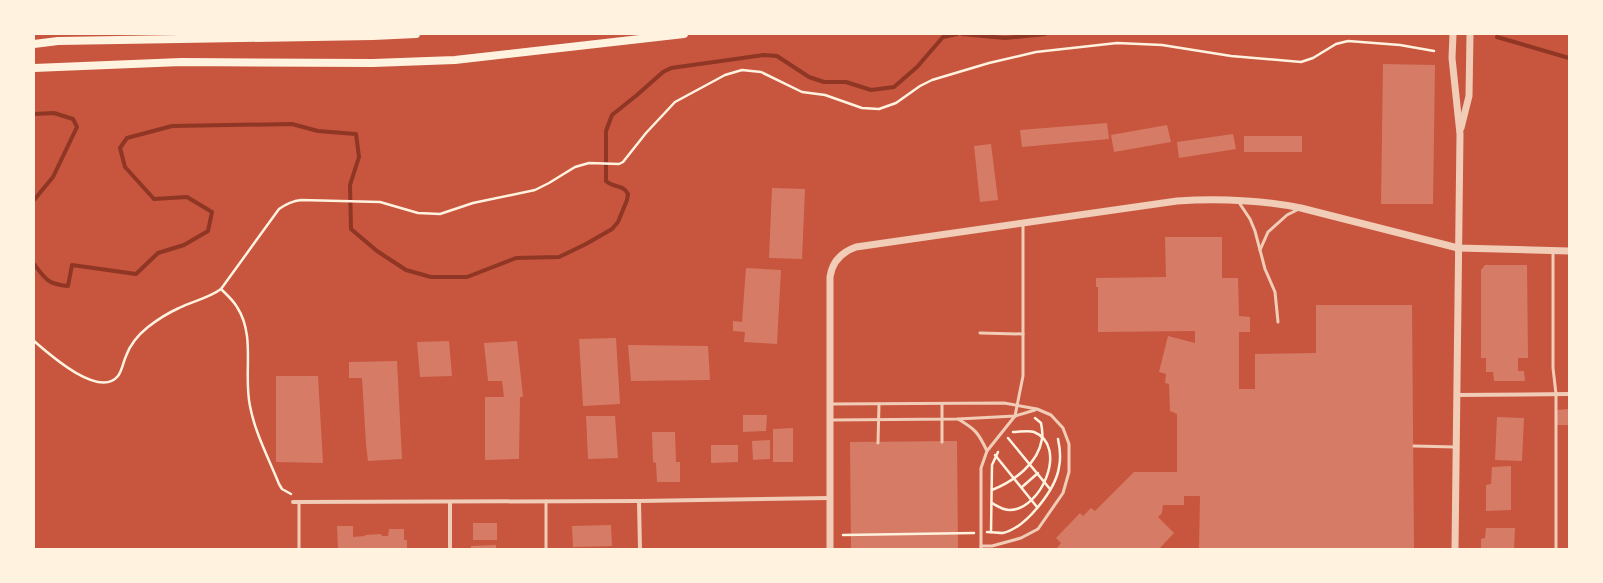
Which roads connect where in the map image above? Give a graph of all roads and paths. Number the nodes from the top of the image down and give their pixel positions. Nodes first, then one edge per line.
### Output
1 (416, 34) edge
2 (684, 34) edge
3 (1453, 34) edge
4 (1470, 34) edge
5 (34, 44) edge
6 (1434, 51) dead end
7 (34, 68) edge
8 (1460, 134) junction
9 (1236, 200) junction
10 (1301, 208) junction
11 (1023, 222) junction
12 (1458, 248) junction
13 (1260, 250) junction
14 (1553, 250) junction
15 (1569, 251) edge
16 (221, 289) junction
17 (1278, 322) dead end
18 (980, 333) dead end
19 (1023, 334) junction
20 (34, 341) edge
21 (1556, 394) junction
22 (1569, 394) edge
23 (1456, 395) junction
24 (830, 404) junction
25 (879, 404) junction
26 (942, 404) junction
27 (1017, 406) junction
28 (1037, 409) junction
29 (1015, 416) junction
30 (1039, 417) dead end
31 (878, 419) junction
32 (942, 419) junction
33 (958, 419) junction
34 (830, 420) junction
35 (1017, 427) dead end
36 (1013, 432) junction
37 (1057, 434) dead end
38 (1043, 437) junction
39 (1008, 438) junction
40 (942, 442) dead end
41 (878, 443) dead end
42 (1004, 444) dead end
43 (1414, 446) dead end
44 (1455, 447) junction
45 (1000, 450) dead end
46 (987, 451) junction
47 (995, 456) junction
48 (1031, 464) junction
49 (1038, 473) junction
50 (1014, 478) junction
51 (1045, 482) junction
52 (1022, 487) junction
53 (1050, 489) junction
54 (992, 490) junction
55 (830, 498) junction
56 (1032, 500) junction
57 (639, 501) junction
58 (293, 502) joint
59 (299, 502) junction
60 (450, 502) junction
61 (546, 502) junction
62 (992, 502) junction
63 (1037, 507) junction
64 (991, 532) junction
65 (981, 533) junction
66 (843, 535) dead end
67 (982, 548) edge
68 (299, 549) edge
69 (450, 549) edge
70 (546, 549) edge
71 (640, 549) edge
72 (830, 549) edge
73 (1455, 549) edge
74 (1556, 549) edge

1 - 5 main road
2 - 7 main road
3 - 8 street
4 - 8 street
6 - 16 path
8 - 12 street
9 - 10 street
9 - 11 street
9 - 13 lane
10 - 12 street
10 - 13 lane
11 - 19 lane
11 - 24 street
12 - 14 street
12 - 23 street
13 - 17 lane
14 - 15 street
14 - 21 lane
16 - 20 path
16 - 58 path
18 - 19 lane
19 - 27 lane
21 - 22 street
21 - 23 street
21 - 74 lane
23 - 44 street
24 - 25 lane
24 - 34 street
25 - 26 lane
25 - 31 lane
26 - 27 lane
26 - 32 lane
27 - 28 lane
27 - 29 lane
28 - 29 lane
28 - 67 lane
29 - 33 lane
29 - 46 lane
30 - 38 path
31 - 32 lane
31 - 34 lane
31 - 41 lane
32 - 33 lane
32 - 40 lane
33 - 46 lane
34 - 55 street
35 - 36 path
36 - 38 path
36 - 39 path
37 - 53 path
38 - 48 path
38 - 51 path
39 - 42 path
39 - 48 path
43 - 44 lane
44 - 73 street
45 - 47 path
46 - 65 lane
47 - 50 path
47 - 54 path
48 - 49 path
48 - 50 path
49 - 51 path
49 - 52 path
50 - 52 path
50 - 54 path
51 - 53 path
51 - 56 path
52 - 56 path
53 - 63 path
54 - 62 path
55 - 57 street
55 - 72 street
56 - 62 path
56 - 63 path
57 - 61 street
57 - 71 street
58 - 59 street
59 - 60 street
59 - 68 lane
60 - 61 street
60 - 69 street
61 - 70 lane
62 - 64 path
63 - 64 path
64 - 65 path
65 - 66 path
65 - 67 lane

